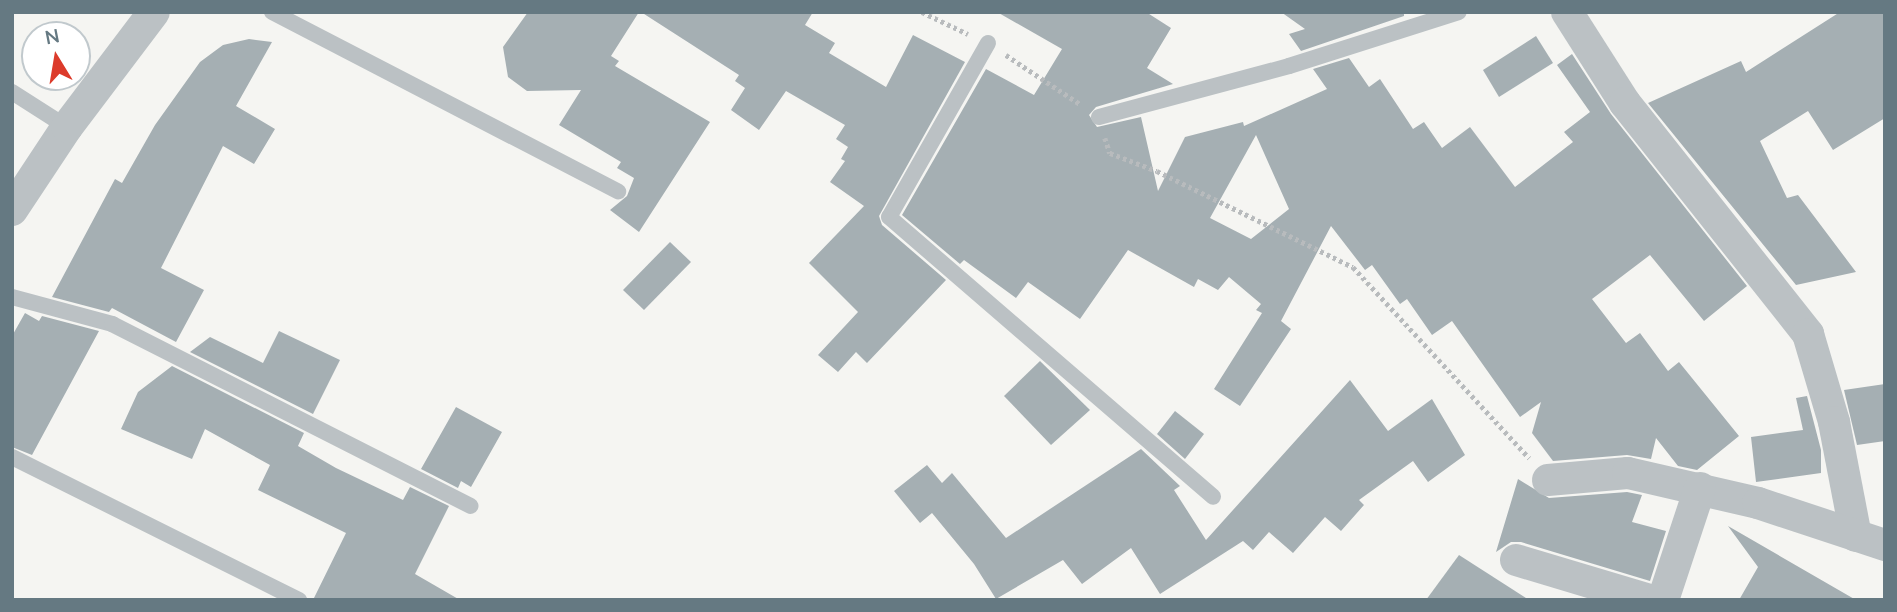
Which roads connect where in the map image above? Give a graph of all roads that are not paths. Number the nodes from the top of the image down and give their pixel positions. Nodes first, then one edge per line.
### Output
1 (153, 12) edge
2 (272, 12) edge
3 (1459, 12) edge
4 (1567, 12) edge
5 (988, 43) road end
6 (12, 92) edge
7 (1099, 117) road end
8 (67, 127) junction
9 (618, 191) dead end
10 (12, 210) edge
11 (12, 297) edge
12 (12, 457) edge
13 (1548, 480) road end
14 (1700, 488) junction
15 (1213, 497) dead end
16 (471, 506) dead end
17 (1871, 541) edge
18 (1516, 559) dead end
19 (299, 600) edge
20 (1649, 600) edge
21 (1663, 600) edge

1 - 8 street
2 - 9 lane
3 - 7 lane
4 - 17 street
5 - 15 lane
6 - 8 lane
8 - 10 street
11 - 16 lane
12 - 19 lane
13 - 14 street
14 - 17 street
14 - 21 street
18 - 20 street

